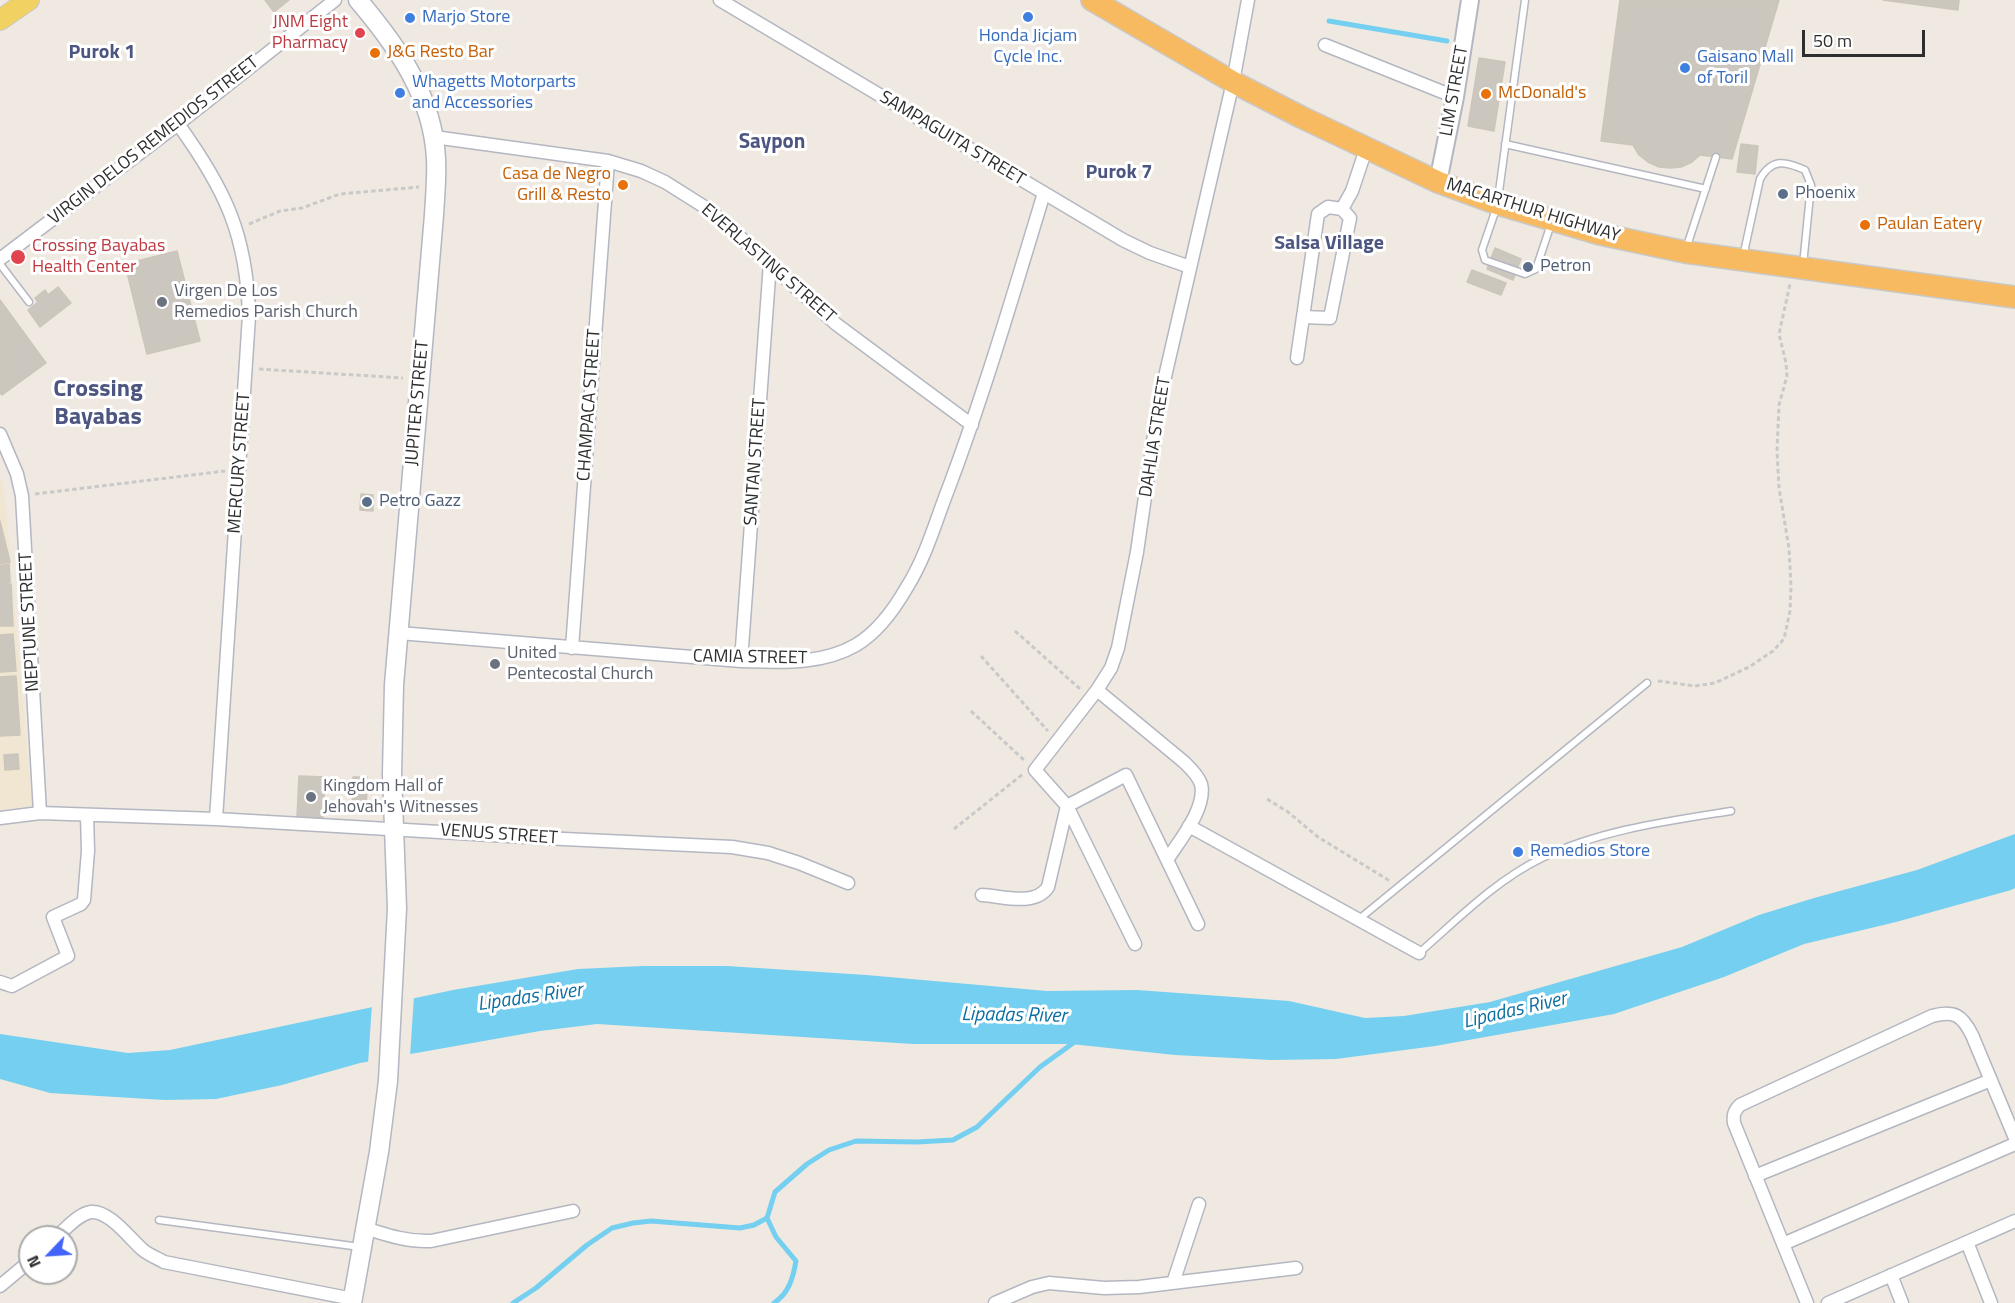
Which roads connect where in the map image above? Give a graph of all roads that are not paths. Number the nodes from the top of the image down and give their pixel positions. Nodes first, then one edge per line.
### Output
1 (29, 0) edge
2 (335, 0) edge
3 (358, 0) edge
4 (720, 0) edge
5 (1092, 0) edge
6 (1248, 0) edge
7 (1470, 0) edge
8 (1525, 0) edge
9 (0, 20) edge
10 (1325, 45) dead end
11 (1233, 82) junction
12 (1455, 97) junction
13 (178, 124) junction
14 (434, 137) junction
15 (1505, 144) junction
16 (1366, 149) junction
17 (1716, 157) dead end
18 (608, 161) junction
19 (1438, 182) junction
20 (1706, 189) junction
21 (1044, 193) junction
22 (1498, 204) junction
23 (1341, 208) junction
24 (1552, 221) junction
25 (1685, 252) junction
26 (0, 259) edge
27 (1742, 261) junction
28 (770, 263) junction
29 (0, 264) edge
30 (1190, 267) junction
31 (1798, 268) junction
32 (2015, 297) edge
33 (29, 302) dead end
34 (1303, 316) junction
35 (1297, 358) dead end
36 (972, 425) junction
37 (0, 434) edge
38 (399, 633) junction
39 (572, 648) junction
40 (741, 661) junction
41 (1647, 683) road end
42 (1093, 694) junction
43 (1067, 806) junction
44 (1731, 811) dead end
45 (40, 813) junction
46 (87, 815) junction
47 (0, 818) edge
48 (216, 819) junction
49 (1189, 826) junction
50 (395, 828) junction
51 (1167, 860) junction
52 (848, 883) dead end
53 (982, 895) dead end
54 (1358, 920) junction
55 (1198, 924) dead end
56 (1135, 944) dead end
57 (1419, 953) joint
58 (0, 982) edge
59 (1991, 1080) junction
60 (2015, 1138) edge
61 (2015, 1144) edge
62 (1755, 1176) junction
63 (1199, 1204) dead end
64 (573, 1211) dead end
65 (159, 1220) dead end
66 (2015, 1221) edge
67 (71, 1225) edge
68 (364, 1228) junction
69 (1967, 1242) junction
70 (1783, 1244) junction
71 (361, 1247) junction
72 (1296, 1268) dead end
73 (18, 1271) edge
74 (1891, 1275) junction
75 (1173, 1283) junction
76 (0, 1286) edge
77 (352, 1301) edge
78 (995, 1303) edge
79 (1807, 1303) edge
80 (1828, 1303) edge
81 (1902, 1303) edge
82 (1991, 1303) edge

1 - 9 main road
2 - 13 street, VIRGIN DELOS REMEDIOS STREET
3 - 14 main road, JUPITER STREET
4 - 21 street, SAMPAGUITA STREET
5 - 11 highway, MACARTHUR HIGHWAY
6 - 11 street, DAHLIA STREET
7 - 12 street, LIM STREET
8 - 15 lane
10 - 12 street
11 - 16 highway, MACARTHUR HIGHWAY
11 - 30 street, DAHLIA STREET
12 - 19 street, LIM STREET
13 - 26 street, VIRGIN DELOS REMEDIOS STREET
13 - 48 street, MERCURY STREET
14 - 18 street, EVERLASTING STREET
14 - 38 main road, JUPITER STREET
15 - 20 lane
15 - 22 lane
16 - 19 highway, MACARTHUR HIGHWAY
16 - 23 street
17 - 20 lane
18 - 28 street, EVERLASTING STREET
18 - 39 street, CHAMPACA STREET
19 - 22 highway, MACARTHUR HIGHWAY
20 - 25 lane
21 - 30 street, SAMPAGUITA STREET
21 - 36 street, CAMIA STREET
22 - 24 highway, MACARTHUR HIGHWAY
22 - 24 lane
23 - 34 street
23 - 34 street
24 - 25 highway, MACARTHUR HIGHWAY
25 - 27 highway, MACARTHUR HIGHWAY
27 - 31 highway, MACARTHUR HIGHWAY
27 - 31 lane
28 - 36 street, EVERLASTING STREET
28 - 40 street, SANTAN STREET
29 - 33 lane
30 - 42 street, DAHLIA STREET
31 - 32 highway, MACARTHUR HIGHWAY
34 - 35 street
36 - 40 street, CAMIA STREET
37 - 45 street, NEPTUNE STREET
38 - 39 street, CAMIA STREET
38 - 50 main road, JUPITER STREET
39 - 40 street, CAMIA STREET
41 - 54 lane
42 - 43 street, DAHLIA STREET
42 - 49 street
43 - 51 street
43 - 53 street
43 - 56 street
44 - 57 lane
45 - 46 street, VENUS STREET
45 - 47 street, VENUS STREET
46 - 48 street, VENUS STREET
46 - 58 street
48 - 50 street, VENUS STREET
49 - 51 street
49 - 54 street
50 - 52 street, VENUS STREET
50 - 68 main road, JUPITER STREET
51 - 55 street
54 - 57 street
59 - 60 street
59 - 62 street
59 - 62 street
61 - 70 street
62 - 70 street
63 - 75 street
64 - 68 street
65 - 71 lane
66 - 69 street
67 - 77 street
68 - 71 main road, JUPITER STREET
69 - 74 street
69 - 82 street
70 - 79 street
71 - 77 main road, JUPITER STREET
72 - 75 street
73 - 76 street
74 - 80 street
74 - 81 street
75 - 78 street

